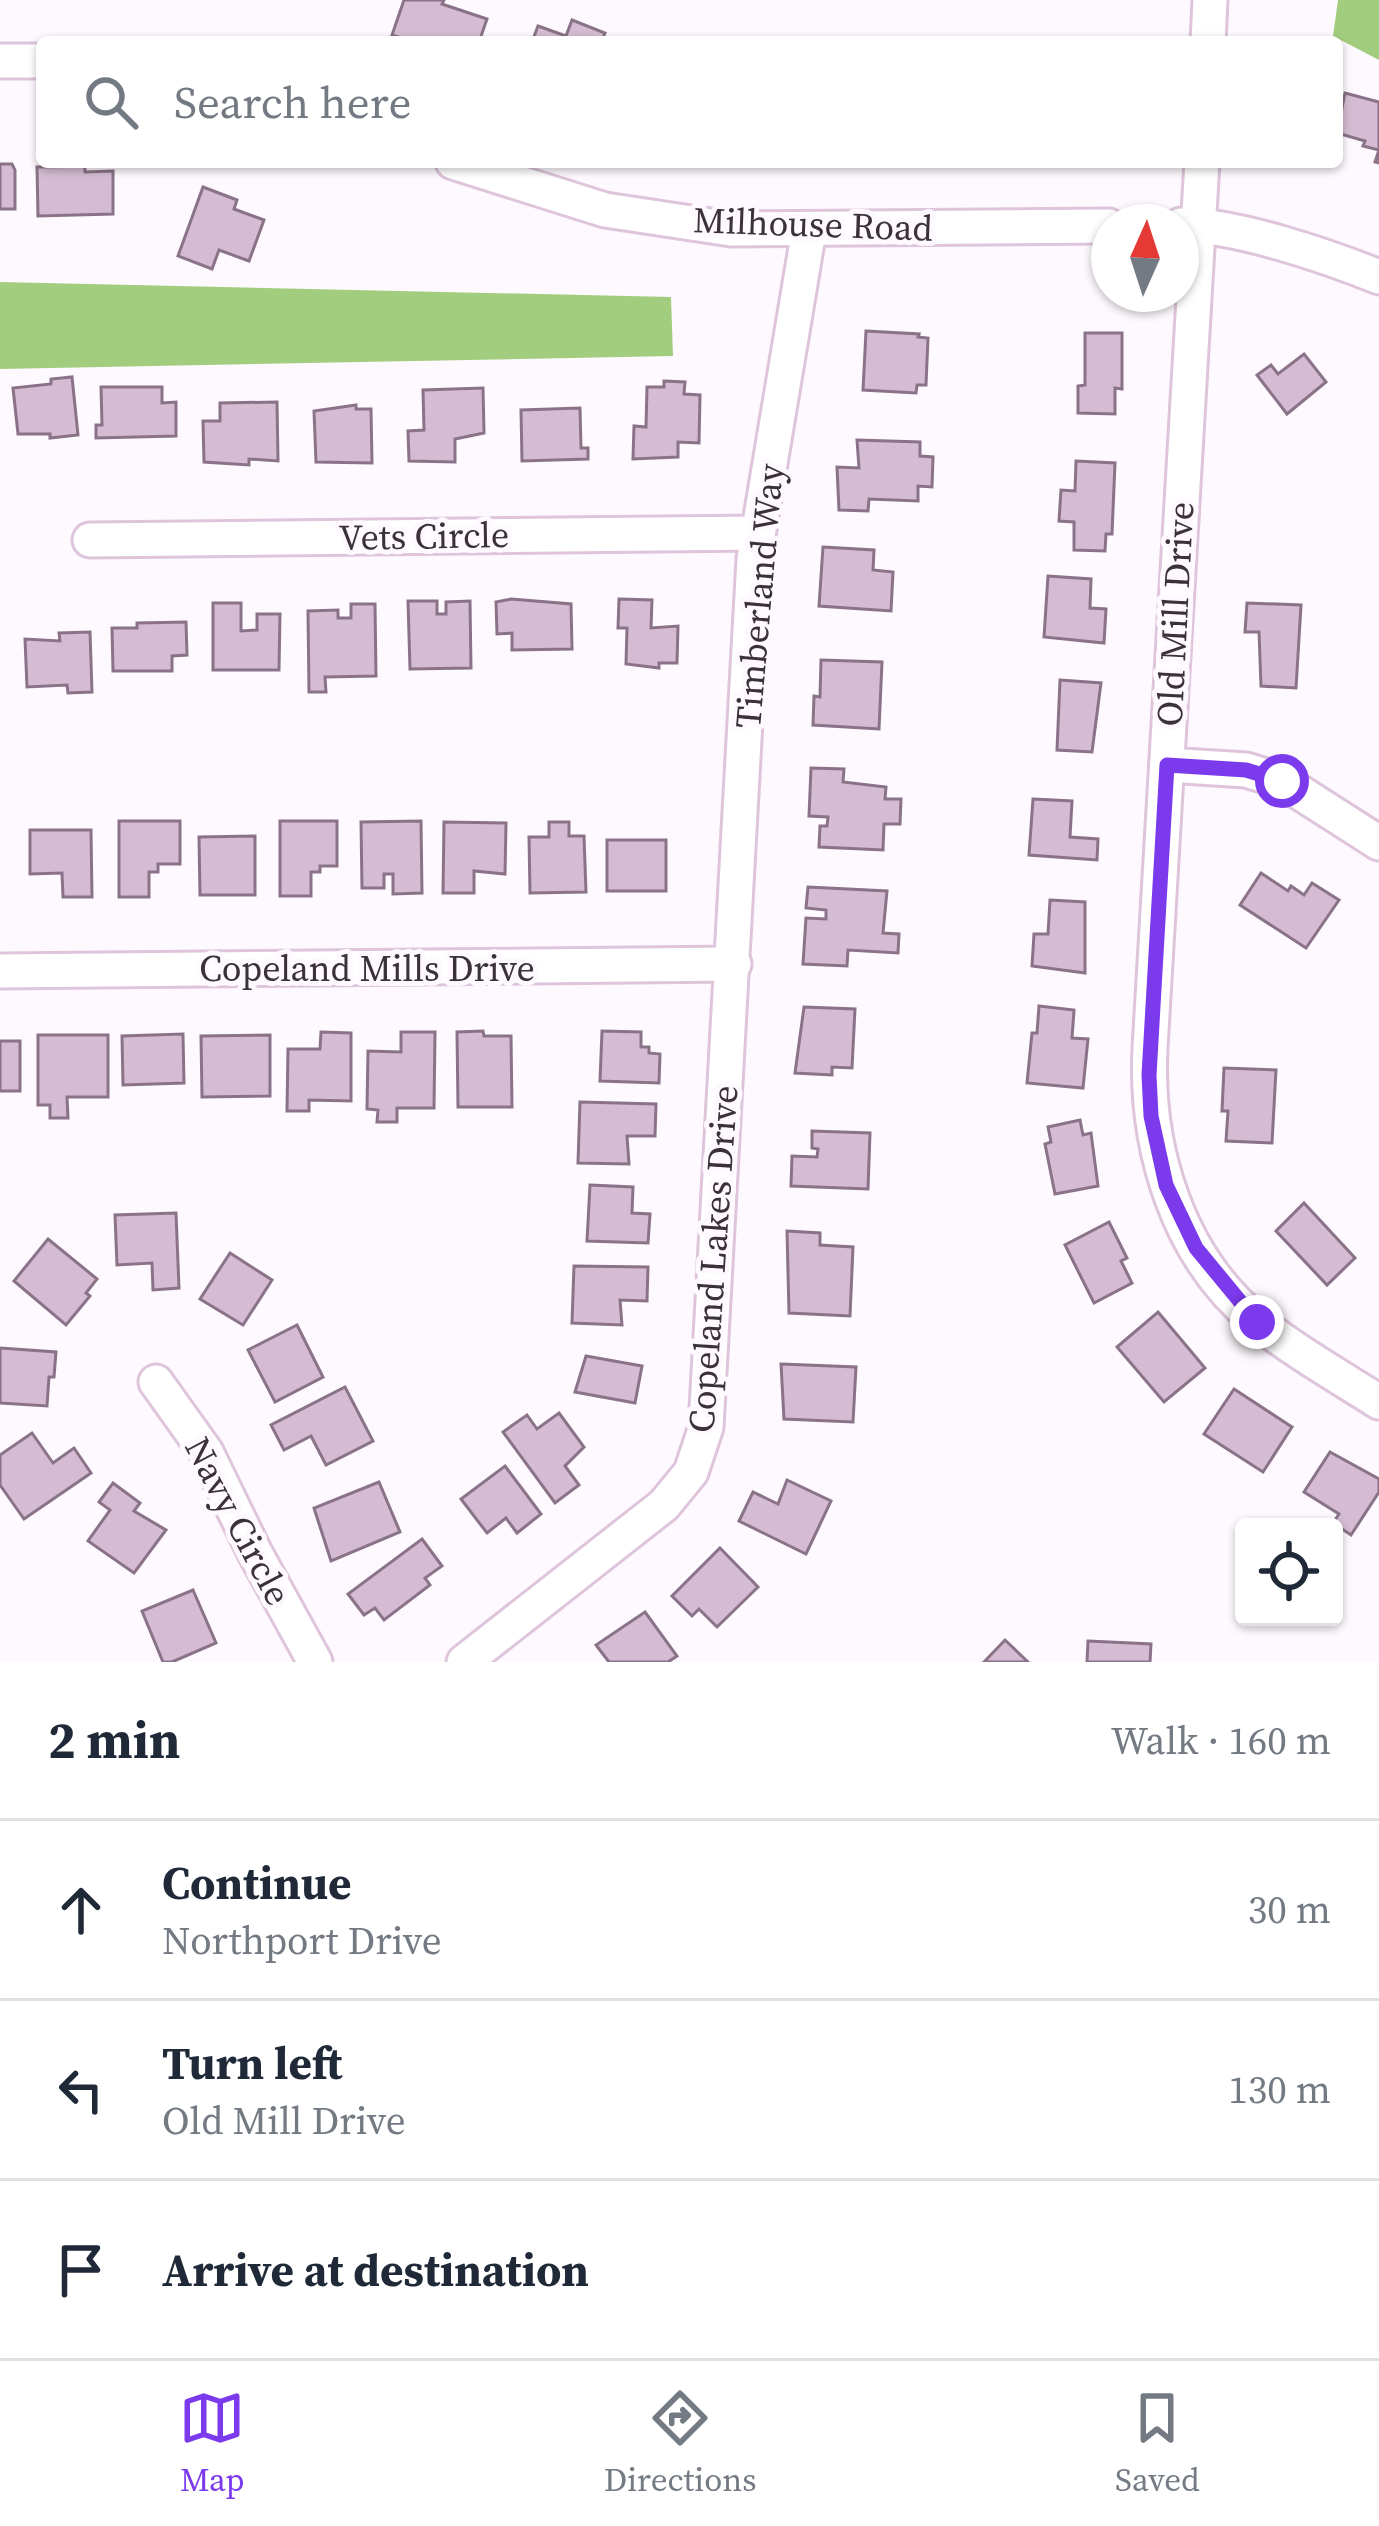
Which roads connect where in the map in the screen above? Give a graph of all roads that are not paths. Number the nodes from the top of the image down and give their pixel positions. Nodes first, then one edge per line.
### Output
1 (1210, 0) edge
2 (1208, 36) edge
3 (36, 61) edge
4 (0, 62) edge
5 (472, 168) edge
6 (1201, 168) edge
7 (1194, 204) edge
8 (1091, 226) edge
9 (1199, 227) edge
10 (809, 230) junction
11 (1379, 277) edge
12 (1186, 312) edge
13 (758, 532) junction
14 (90, 540) dead end
15 (1167, 765) junction
16 (1379, 843) edge
17 (734, 964) junction
18 (0, 971) edge
19 (156, 1382) dead end
20 (1379, 1402) edge
21 (315, 1662) edge
22 (464, 1662) edge

1 - 2 street
3 - 4 street
5 - 10 street, Milhouse Road
6 - 7 street, Old Mill Drive
8 - 10 street, Milhouse Road
9 - 11 street
10 - 13 street, Timberland Way
12 - 15 street, Old Mill Drive
13 - 14 street, Vets Circle
13 - 17 street, Timberland Way
15 - 16 street
15 - 20 street, Old Mill Drive
17 - 18 street, Copeland Mills Drive
17 - 22 street, Copeland Lakes Drive
19 - 21 street, Navy Circle

